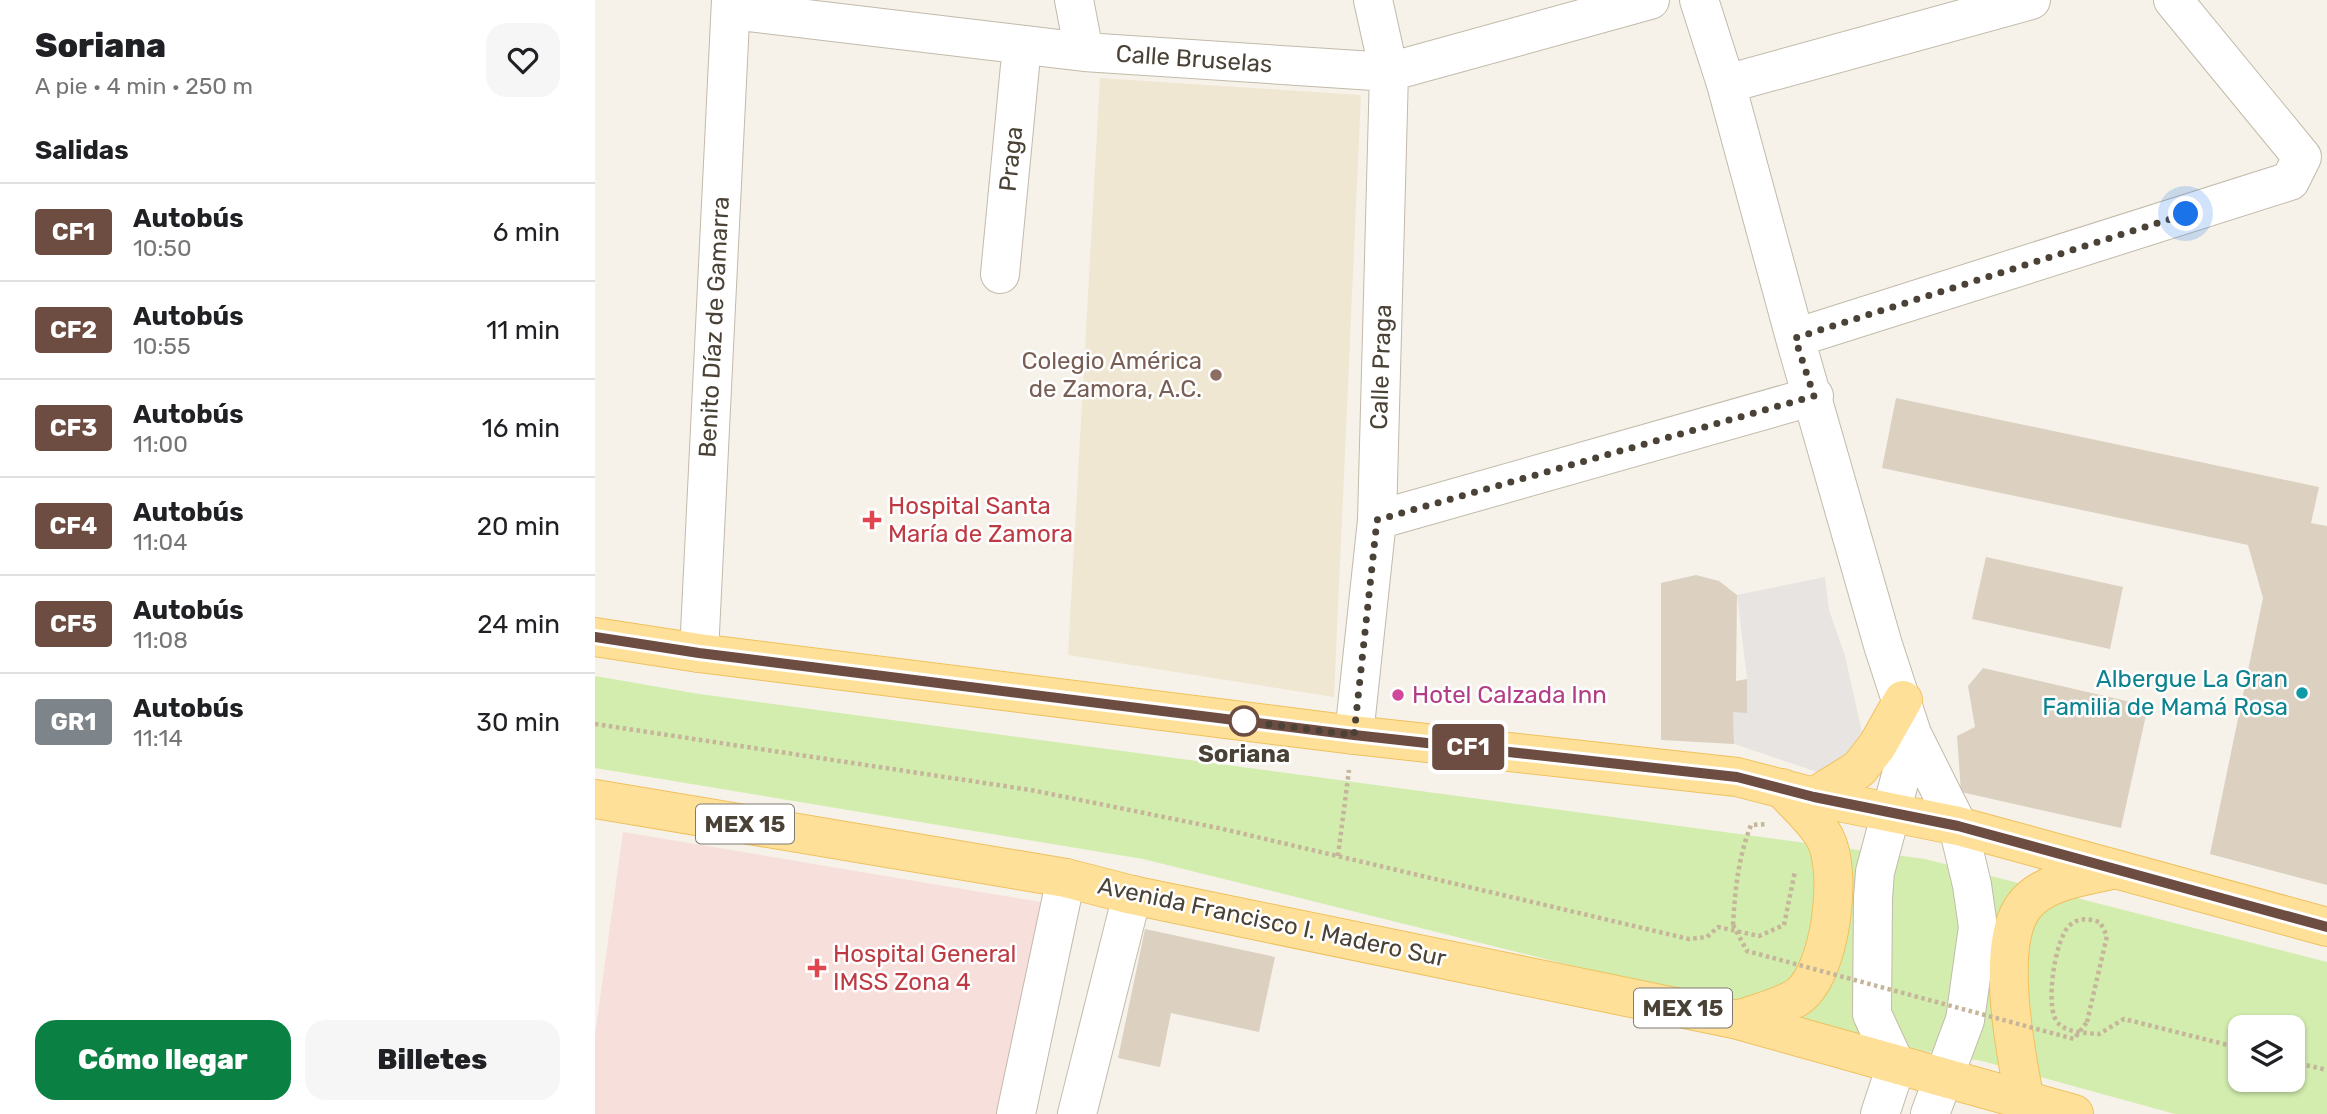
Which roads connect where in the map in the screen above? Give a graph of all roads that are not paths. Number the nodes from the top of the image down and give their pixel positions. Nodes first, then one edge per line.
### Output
1 (1073, 0) edge
2 (1373, 0) edge
3 (1650, 0) edge
4 (1699, 0) edge
5 (2031, 0) edge
6 (2173, 0) edge
7 (731, 5) edge
8 (1022, 45) junction
9 (1084, 52) junction
10 (1389, 72) junction
11 (1726, 84) junction
12 (2306, 162) edge
13 (1000, 274) dead end
14 (1795, 338) junction
15 (1814, 396) junction
16 (1377, 520) junction
17 (595, 637) edge
18 (699, 653) junction
19 (1907, 717) junction
20 (1354, 735) junction
21 (595, 799) edge
22 (1791, 803) junction
23 (1893, 814) junction
24 (1958, 826) junction
25 (2113, 870) junction
26 (1066, 878) junction
27 (1132, 895) junction
28 (2327, 927) edge
29 (1738, 1020) junction
30 (1896, 1066) junction
31 (1942, 1076) junction
32 (2025, 1101) junction
33 (1016, 1114) edge
34 (1077, 1114) edge
35 (1880, 1114) edge
36 (1930, 1114) edge
37 (2074, 1114) edge

1 - 9 street
2 - 10 street, Calle Praga
3 - 10 street, Calle Bruselas
4 - 11 street
5 - 11 street
6 - 12 street
7 - 8 street, Calle Bruselas
7 - 18 street, Benito Díaz de Gamarra
8 - 9 street, Calle Bruselas
8 - 13 street, Praga
9 - 10 street, Calle Bruselas
10 - 16 street, Calle Praga
11 - 14 street
12 - 14 street
14 - 15 street
15 - 16 street
15 - 19 street
16 - 20 street, Calle Praga
17 - 18 main road
18 - 20 main road
19 - 22 main road
19 - 23 street
19 - 24 street
20 - 22 main road
21 - 26 main road, Avenida Francisco I. Madero Sur / MEX 15
22 - 23 main road
22 - 29 main road
23 - 24 main road
23 - 30 street
24 - 25 main road
24 - 31 street
25 - 28 main road
25 - 32 main road
26 - 27 main road, Avenida Francisco I. Madero Sur / MEX 15
26 - 33 street
27 - 29 main road, Avenida Francisco I. Madero Sur / MEX 15
27 - 34 street
29 - 30 main road, Avenida Francisco I. Madero Sur / MEX 15
30 - 31 main road, Avenida Francisco I. Madero Sur / MEX 15
30 - 35 street
31 - 32 main road, MEX 15
31 - 36 street
32 - 37 main road, MEX 15

